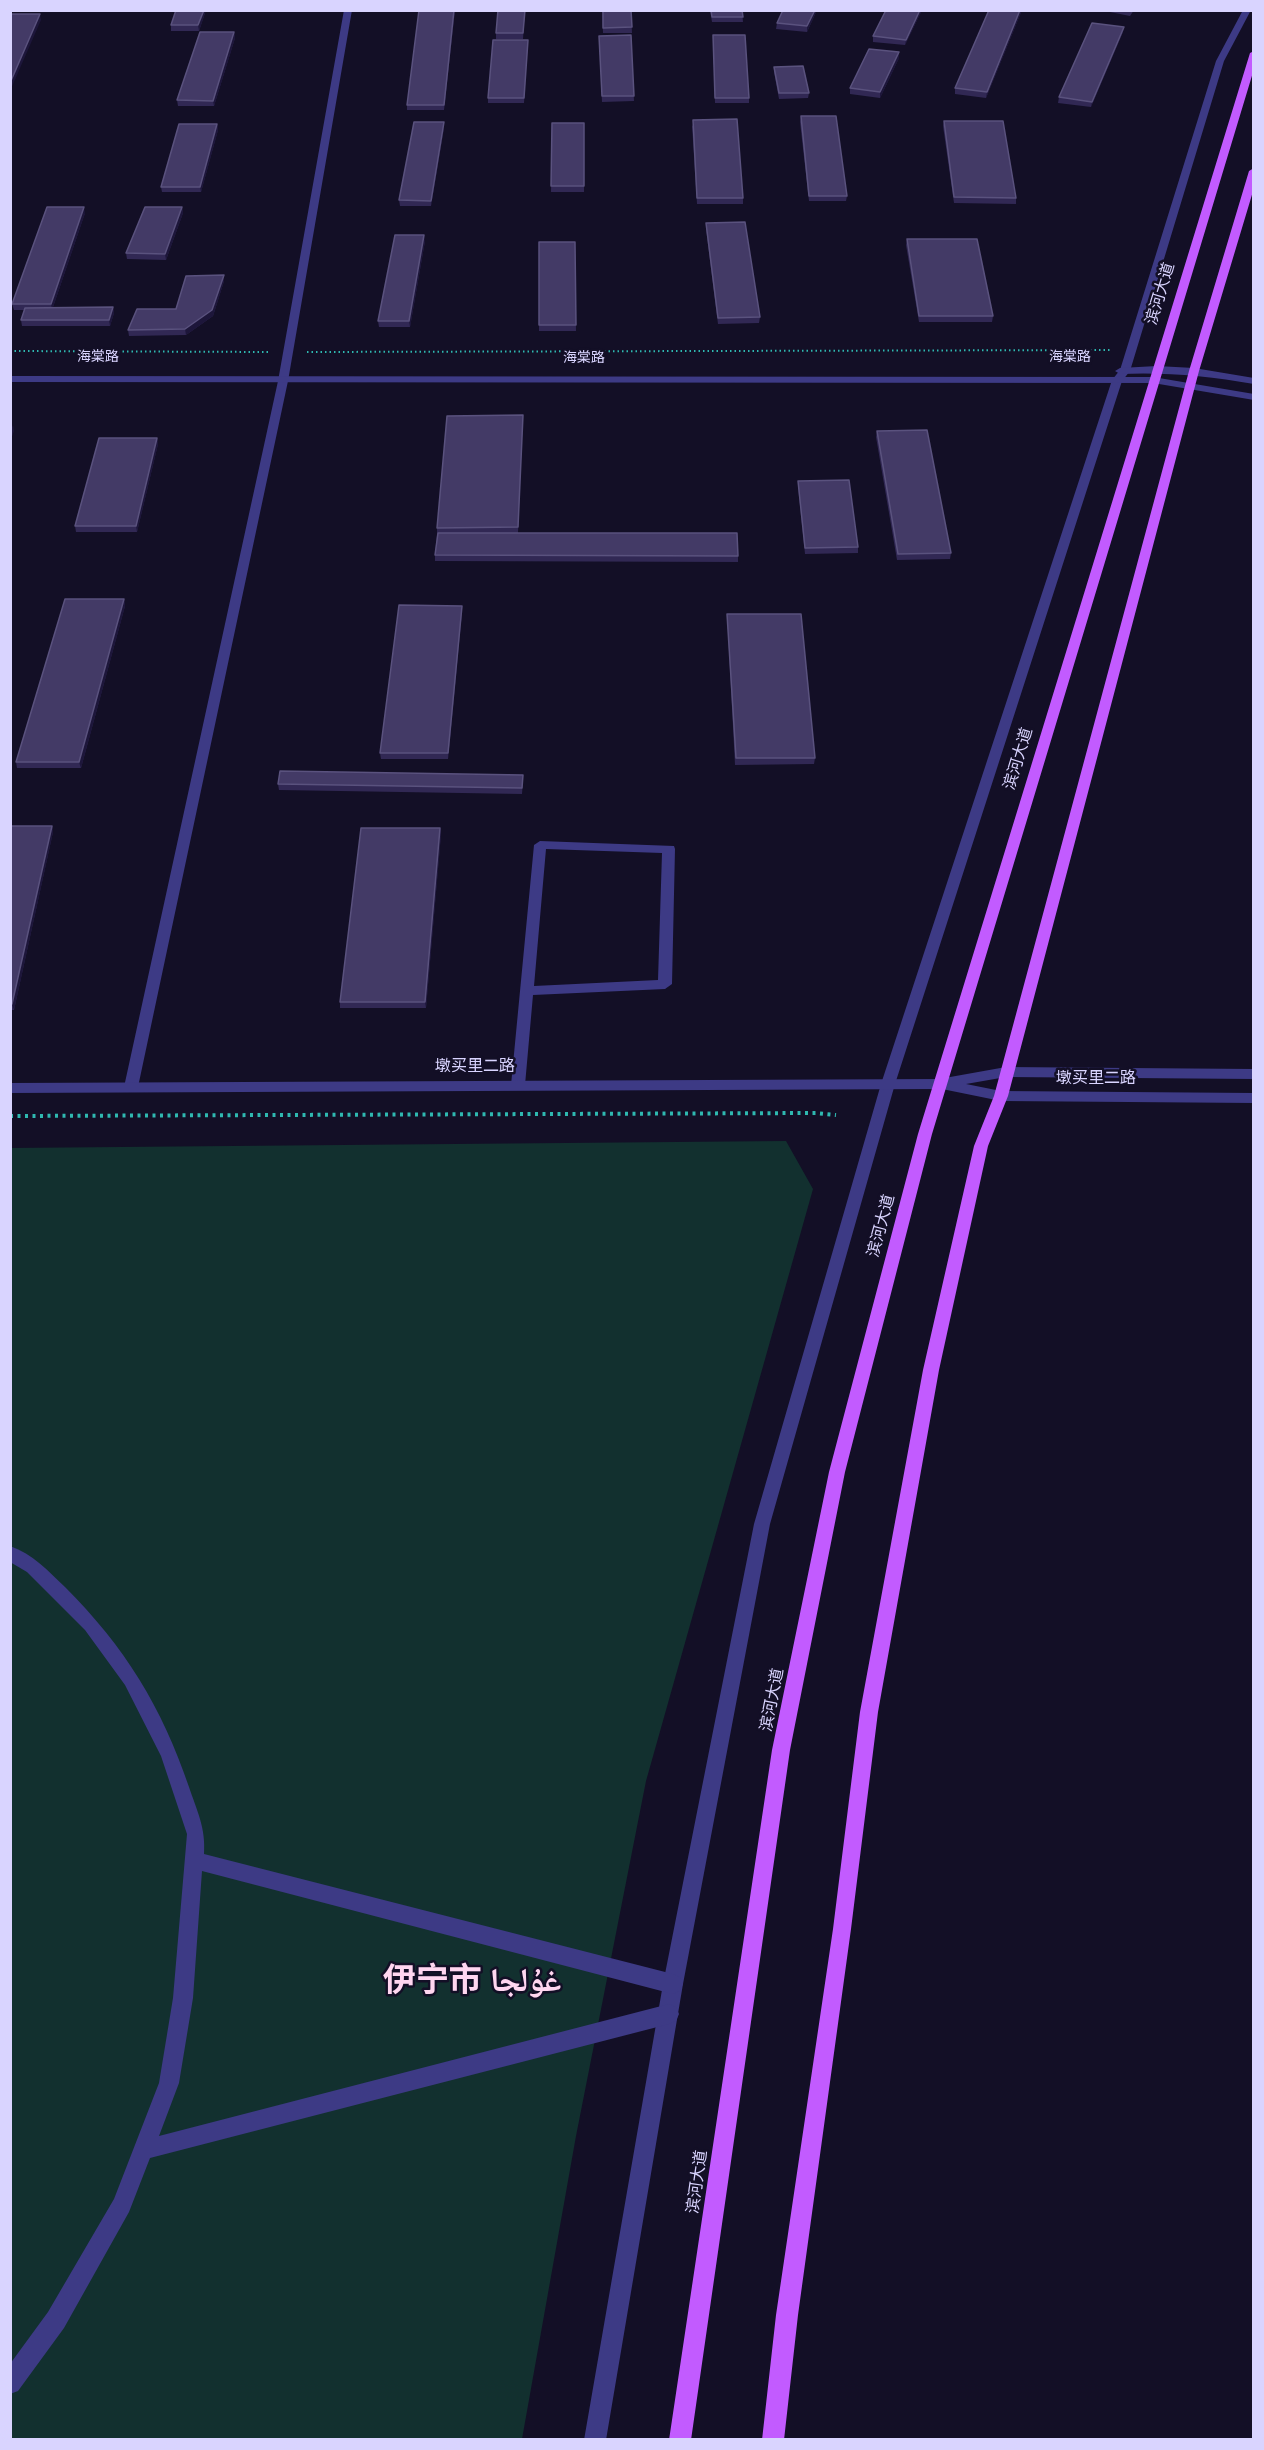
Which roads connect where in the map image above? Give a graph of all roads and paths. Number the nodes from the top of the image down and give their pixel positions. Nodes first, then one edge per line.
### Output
1 (348, 10) edge
2 (1247, 10) edge
3 (1254, 53) edge
4 (1254, 171) edge
5 (1131, 350) junction
6 (10, 351) edge
7 (288, 352) junction
8 (10, 370) edge
9 (1121, 375) junction
10 (1155, 375) junction
11 (284, 376) junction
12 (1193, 378) junction
13 (10, 379) edge
14 (1254, 381) edge
15 (1254, 397) edge
16 (527, 991) junction
17 (1006, 1072) junction
18 (1254, 1074) edge
19 (888, 1084) junction
20 (939, 1084) junction
21 (518, 1085) junction
22 (131, 1087) junction
23 (10, 1088) edge
24 (1000, 1096) junction
25 (1254, 1098) edge
26 (836, 1115) dead end
27 (10, 1116) edge
28 (10, 1553) edge
29 (194, 1860) junction
30 (673, 1984) junction
31 (669, 2014) junction
32 (143, 2150) junction
33 (10, 2383) edge
34 (595, 2439) edge
35 (680, 2439) edge
36 (773, 2439) edge

1 - 7 street
2 - 5 street
3 - 10 main road, 滨河大道
4 - 12 main road
5 - 7 path
5 - 9 street
6 - 7 path
7 - 11 street
8 - 11 street, 海棠路
9 - 10 street, 海棠路
9 - 11 street, 海棠路
9 - 19 street
10 - 12 street, 海棠路
10 - 20 main road, 滨河大道
11 - 13 street, 海棠路
11 - 22 street
12 - 14 street
12 - 15 street
12 - 17 main road
16 - 16 street
16 - 21 street
17 - 18 street, 墩买里二路
17 - 20 street, 墩买里二路
17 - 24 main road
19 - 20 street, 墩买里二路
19 - 21 street, 墩买里二路
19 - 30 street
20 - 24 street, 墩买里二路
20 - 35 main road, 滨河大道
21 - 22 street, 墩买里二路
22 - 23 street, 墩买里二路
24 - 25 street, 墩买里二路
24 - 36 main road
26 - 27 path
28 - 29 street
29 - 30 street
29 - 32 street
30 - 31 street
31 - 32 street
31 - 34 street
32 - 33 street

